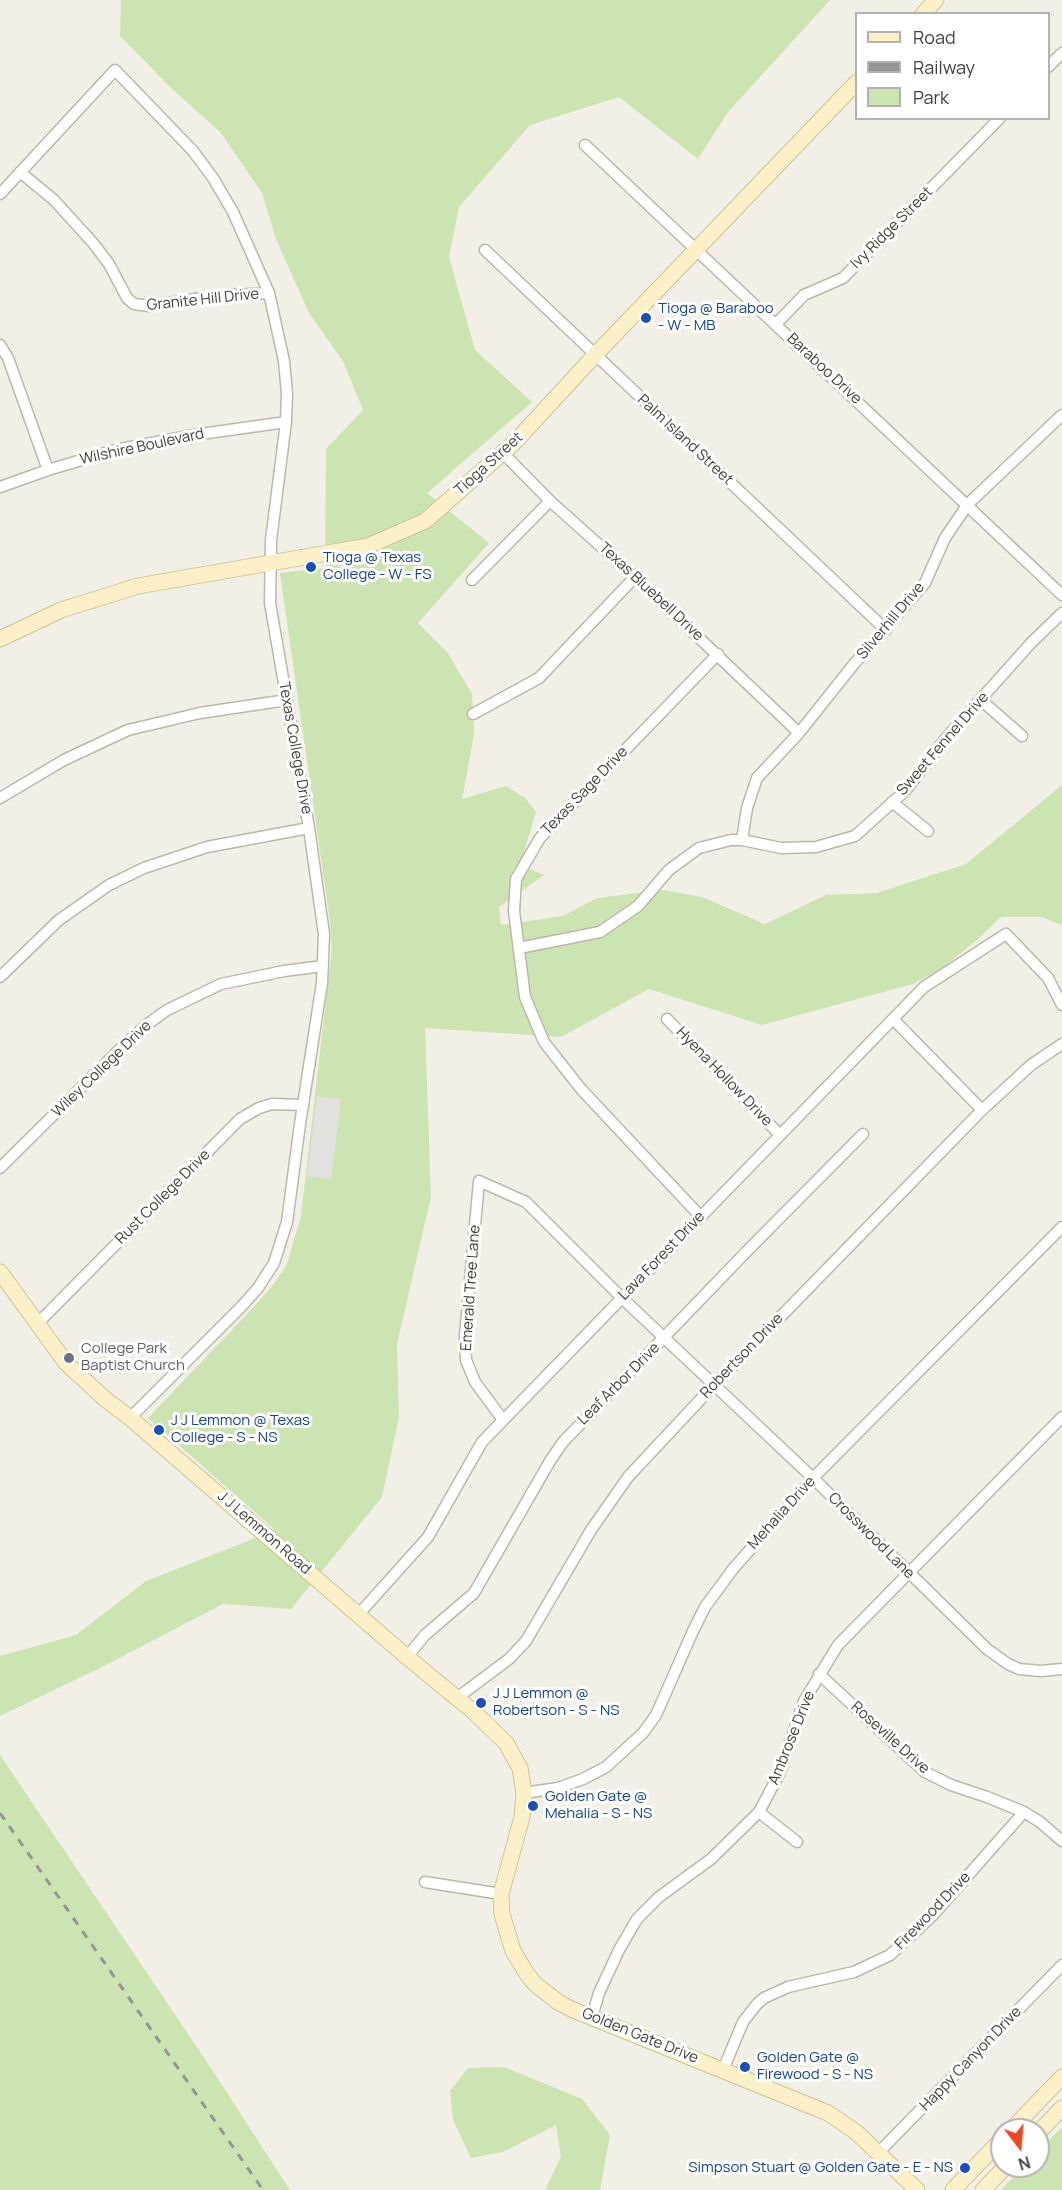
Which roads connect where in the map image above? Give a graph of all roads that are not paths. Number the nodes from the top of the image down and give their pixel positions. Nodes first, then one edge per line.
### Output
1 (936, 0) edge
2 (925, 12) edge
3 (1062, 53) edge
4 (1050, 65) edge
5 (855, 84) edge
6 (997, 120) edge
7 (585, 145) dead end
8 (20, 172) junction
9 (0, 194) edge
10 (485, 250) dead end
11 (697, 250) junction
12 (269, 293) junction
13 (776, 324) junction
14 (0, 345) edge
15 (595, 356) junction
16 (1062, 415) edge
17 (286, 422) junction
18 (503, 453) junction
19 (48, 470) junction
20 (0, 487) edge
21 (550, 501) junction
22 (968, 504) junction
23 (270, 564) junction
24 (635, 576) junction
25 (472, 580) dead end
26 (1062, 595) edge
27 (1062, 613) edge
28 (886, 630) junction
29 (0, 639) edge
30 (718, 654) junction
31 (287, 700) junction
32 (981, 700) junction
33 (473, 714) dead end
34 (799, 733) junction
35 (1022, 736) dead end
36 (0, 798) edge
37 (892, 802) junction
38 (309, 828) junction
39 (928, 831) dead end
40 (742, 840) junction
41 (519, 948) junction
42 (323, 966) junction
43 (0, 977) edge
44 (1062, 1005) edge
45 (667, 1019) dead end
46 (893, 1019) junction
47 (1062, 1044) edge
48 (303, 1105) junction
49 (982, 1110) junction
50 (863, 1134) dead end
51 (780, 1135) junction
52 (0, 1168) edge
53 (479, 1181) joint
54 (701, 1217) junction
55 (1062, 1227) edge
56 (0, 1272) edge
57 (622, 1298) junction
58 (38, 1323) junction
59 (666, 1337) junction
60 (714, 1385) junction
61 (1062, 1417) edge
62 (130, 1418) junction
63 (503, 1420) junction
64 (813, 1478) junction
65 (909, 1573) junction
66 (358, 1615) junction
67 (407, 1657) junction
68 (1062, 1669) edge
69 (819, 1674) junction
70 (457, 1698) junction
71 (524, 1793) junction
72 (759, 1812) junction
73 (1024, 1812) junction
74 (1062, 1841) edge
75 (796, 1842) dead end
76 (425, 1882) dead end
77 (501, 1894) junction
78 (1062, 1965) edge
79 (592, 2017) junction
80 (723, 2070) junction
81 (1062, 2077) edge
82 (1062, 2108) edge
83 (1023, 2118) edge
84 (1050, 2120) edge
85 (990, 2151) edge
86 (879, 2152) junction
87 (994, 2178) edge
88 (918, 2190) edge
89 (953, 2190) edge
90 (983, 2190) edge

1 - 2 street
3 - 4 street
5 - 11 street, Tioga Street
6 - 13 street, Ivy Ridge Street
7 - 11 street, Baraboo Drive
8 - 9 street
8 - 12 street, Granite Hill Drive
8 - 12 street, Texas College Drive
10 - 15 street, Palm Island Street
11 - 13 street, Baraboo Drive
11 - 15 street, Tioga Street
12 - 17 street, Texas College Drive
13 - 22 street, Baraboo Drive
14 - 19 street
15 - 18 street, Tioga Street
15 - 28 street, Palm Island Street
16 - 22 street, Silverhill Drive
17 - 19 street, Wilshire Boulevard
17 - 23 street, Texas College Drive
18 - 21 street, Texas Bluebell Drive
18 - 23 street, Tioga Street
19 - 20 street, Wilshire Boulevard
21 - 24 street, Texas Bluebell Drive
21 - 25 street
22 - 26 street, Baraboo Drive
22 - 28 street, Silverhill Drive
23 - 29 street, Tioga Street
23 - 31 street, Texas College Drive
24 - 30 street, Texas Bluebell Drive
24 - 33 street
27 - 32 street, Sweet Fennel Drive
28 - 34 street, Silverhill Drive
30 - 34 street, Texas Bluebell Drive
30 - 41 street, Texas Sage Drive
31 - 36 street
31 - 38 street, Texas College Drive
32 - 35 street
32 - 37 street, Sweet Fennel Drive
34 - 40 street, Silverhill Drive
37 - 39 street
37 - 40 street, Sweet Fennel Drive
38 - 42 street, Texas College Drive
38 - 43 street
40 - 41 street, Sweet Fennel Drive
41 - 54 street, Texas Sage Drive
42 - 48 street, Texas College Drive
42 - 52 street, Wiley College Drive
44 - 46 street, Lava Forest Drive
45 - 51 street, Hyena Hollow Drive
46 - 49 street
46 - 51 street, Lava Forest Drive
47 - 49 street, Robertson Drive
48 - 58 street, Rust College Drive
48 - 62 street, Texas College Drive
49 - 60 street, Robertson Drive
50 - 59 street, Leaf Arbor Drive
51 - 54 street, Lava Forest Drive
53 - 57 street, Crosswood Lane
53 - 63 street, Emerald Tree Lane
54 - 57 street, Lava Forest Drive
55 - 64 street, Mehalia Drive
56 - 58 street, J J Lemmon Road
57 - 59 street, Crosswood Lane
57 - 63 street, Lava Forest Drive
58 - 62 street, J J Lemmon Road
59 - 60 street, Crosswood Lane
59 - 67 street, Leaf Arbor Drive
60 - 64 street, Crosswood Lane
60 - 70 street, Robertson Drive
61 - 65 street, Ambrose Drive
62 - 66 street, J J Lemmon Road
63 - 66 street, Lava Forest Drive
64 - 65 street, Crosswood Lane
64 - 71 street, Mehalia Drive
65 - 68 street, Crosswood Lane
65 - 69 street, Ambrose Drive
66 - 67 street, J J Lemmon Road
67 - 70 street, J J Lemmon Road
69 - 72 street, Ambrose Drive
69 - 73 street, Roseville Drive
70 - 71 street, J J Lemmon Road
71 - 77 street, Golden Gate Drive
72 - 75 street
72 - 79 street, Ambrose Drive
73 - 74 street, Roseville Drive
73 - 80 street, Firewood Drive
76 - 77 street
77 - 79 street, Golden Gate Drive
78 - 86 street, Happy Canyon Drive
79 - 80 street, Golden Gate Drive
80 - 86 street, Golden Gate Drive
81 - 83 street
82 - 84 street
85 - 89 street
86 - 88 street, Golden Gate Drive
87 - 90 street

